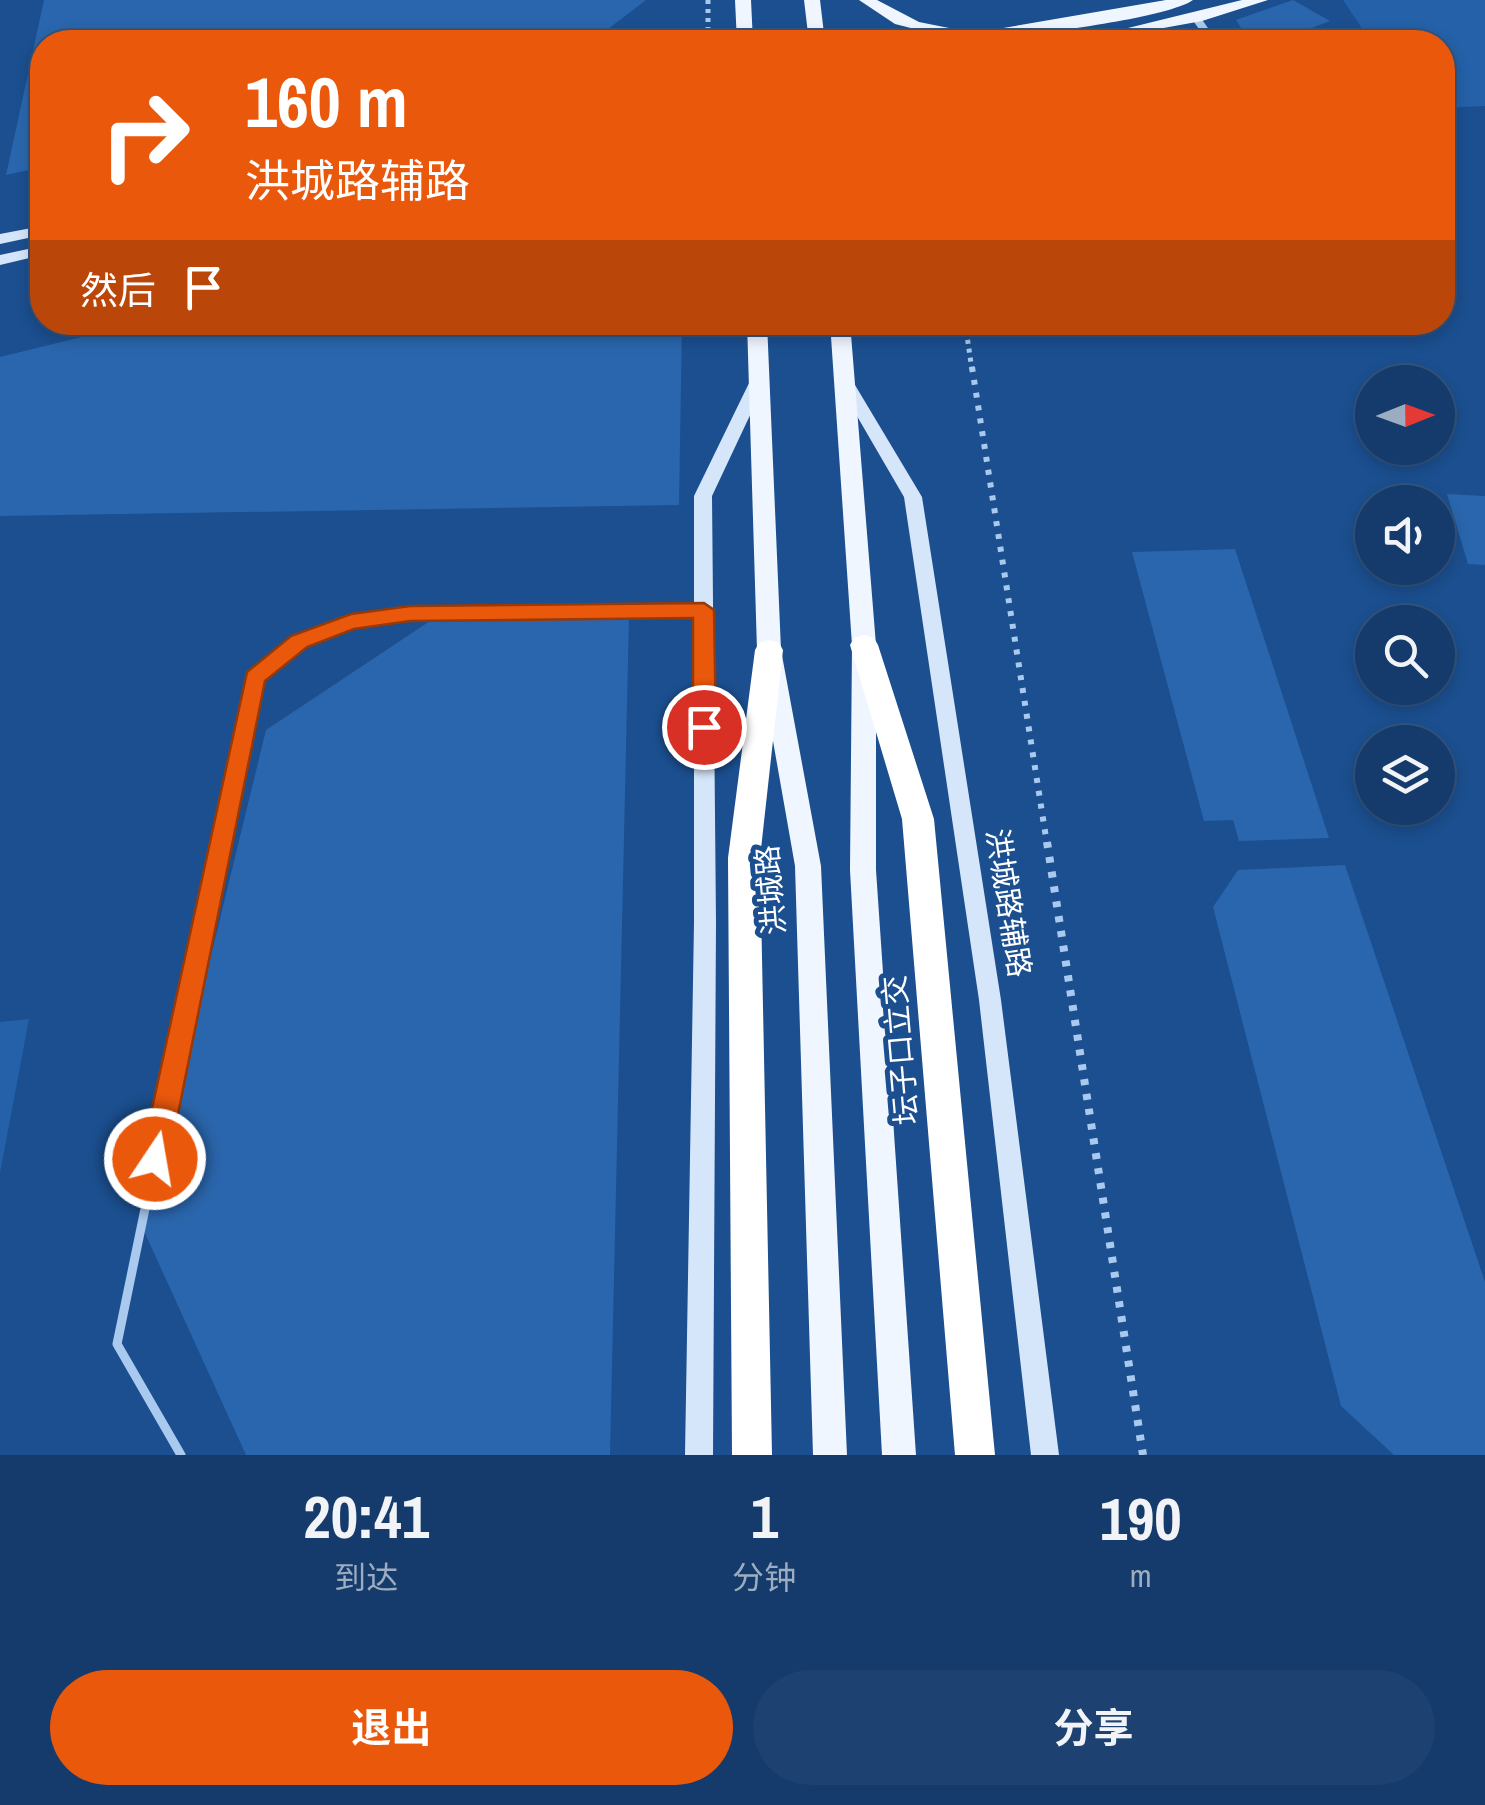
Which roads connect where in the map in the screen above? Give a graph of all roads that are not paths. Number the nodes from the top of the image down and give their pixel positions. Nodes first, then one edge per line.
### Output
1 (743, 0) edge
2 (812, 0) edge
3 (867, 0) edge
4 (1260, 0) edge
5 (1172, 1) edge
6 (1196, 18) junction
7 (745, 30) edge
8 (816, 30) edge
9 (929, 30) edge
10 (1019, 30) edge
11 (1124, 30) edge
12 (1204, 30) edge
13 (30, 234) edge
14 (0, 240) edge
15 (30, 254) edge
16 (0, 260) edge
17 (757, 335) edge
18 (841, 335) edge
19 (759, 379) junction
20 (844, 379) junction
21 (704, 610) junction
22 (864, 645) junction
23 (769, 650) junction
24 (181, 1455) edge
25 (700, 1455) edge
26 (752, 1455) edge
27 (830, 1455) edge
28 (899, 1455) edge
29 (975, 1455) edge
30 (1045, 1455) edge

1 - 7 main road
2 - 8 main road
3 - 9 main road
4 - 6 main road
5 - 10 main road
6 - 11 main road
6 - 12 street
13 - 14 main road
15 - 16 main road
17 - 19 main road, 洪城路
18 - 20 main road
19 - 21 main road
19 - 23 main road, 洪城路
20 - 22 main road
20 - 30 main road, 洪城路辅路
21 - 24 lane
21 - 25 main road
22 - 28 main road
22 - 29 highway, 坛子口立交
23 - 26 highway
23 - 27 main road, 洪城路

